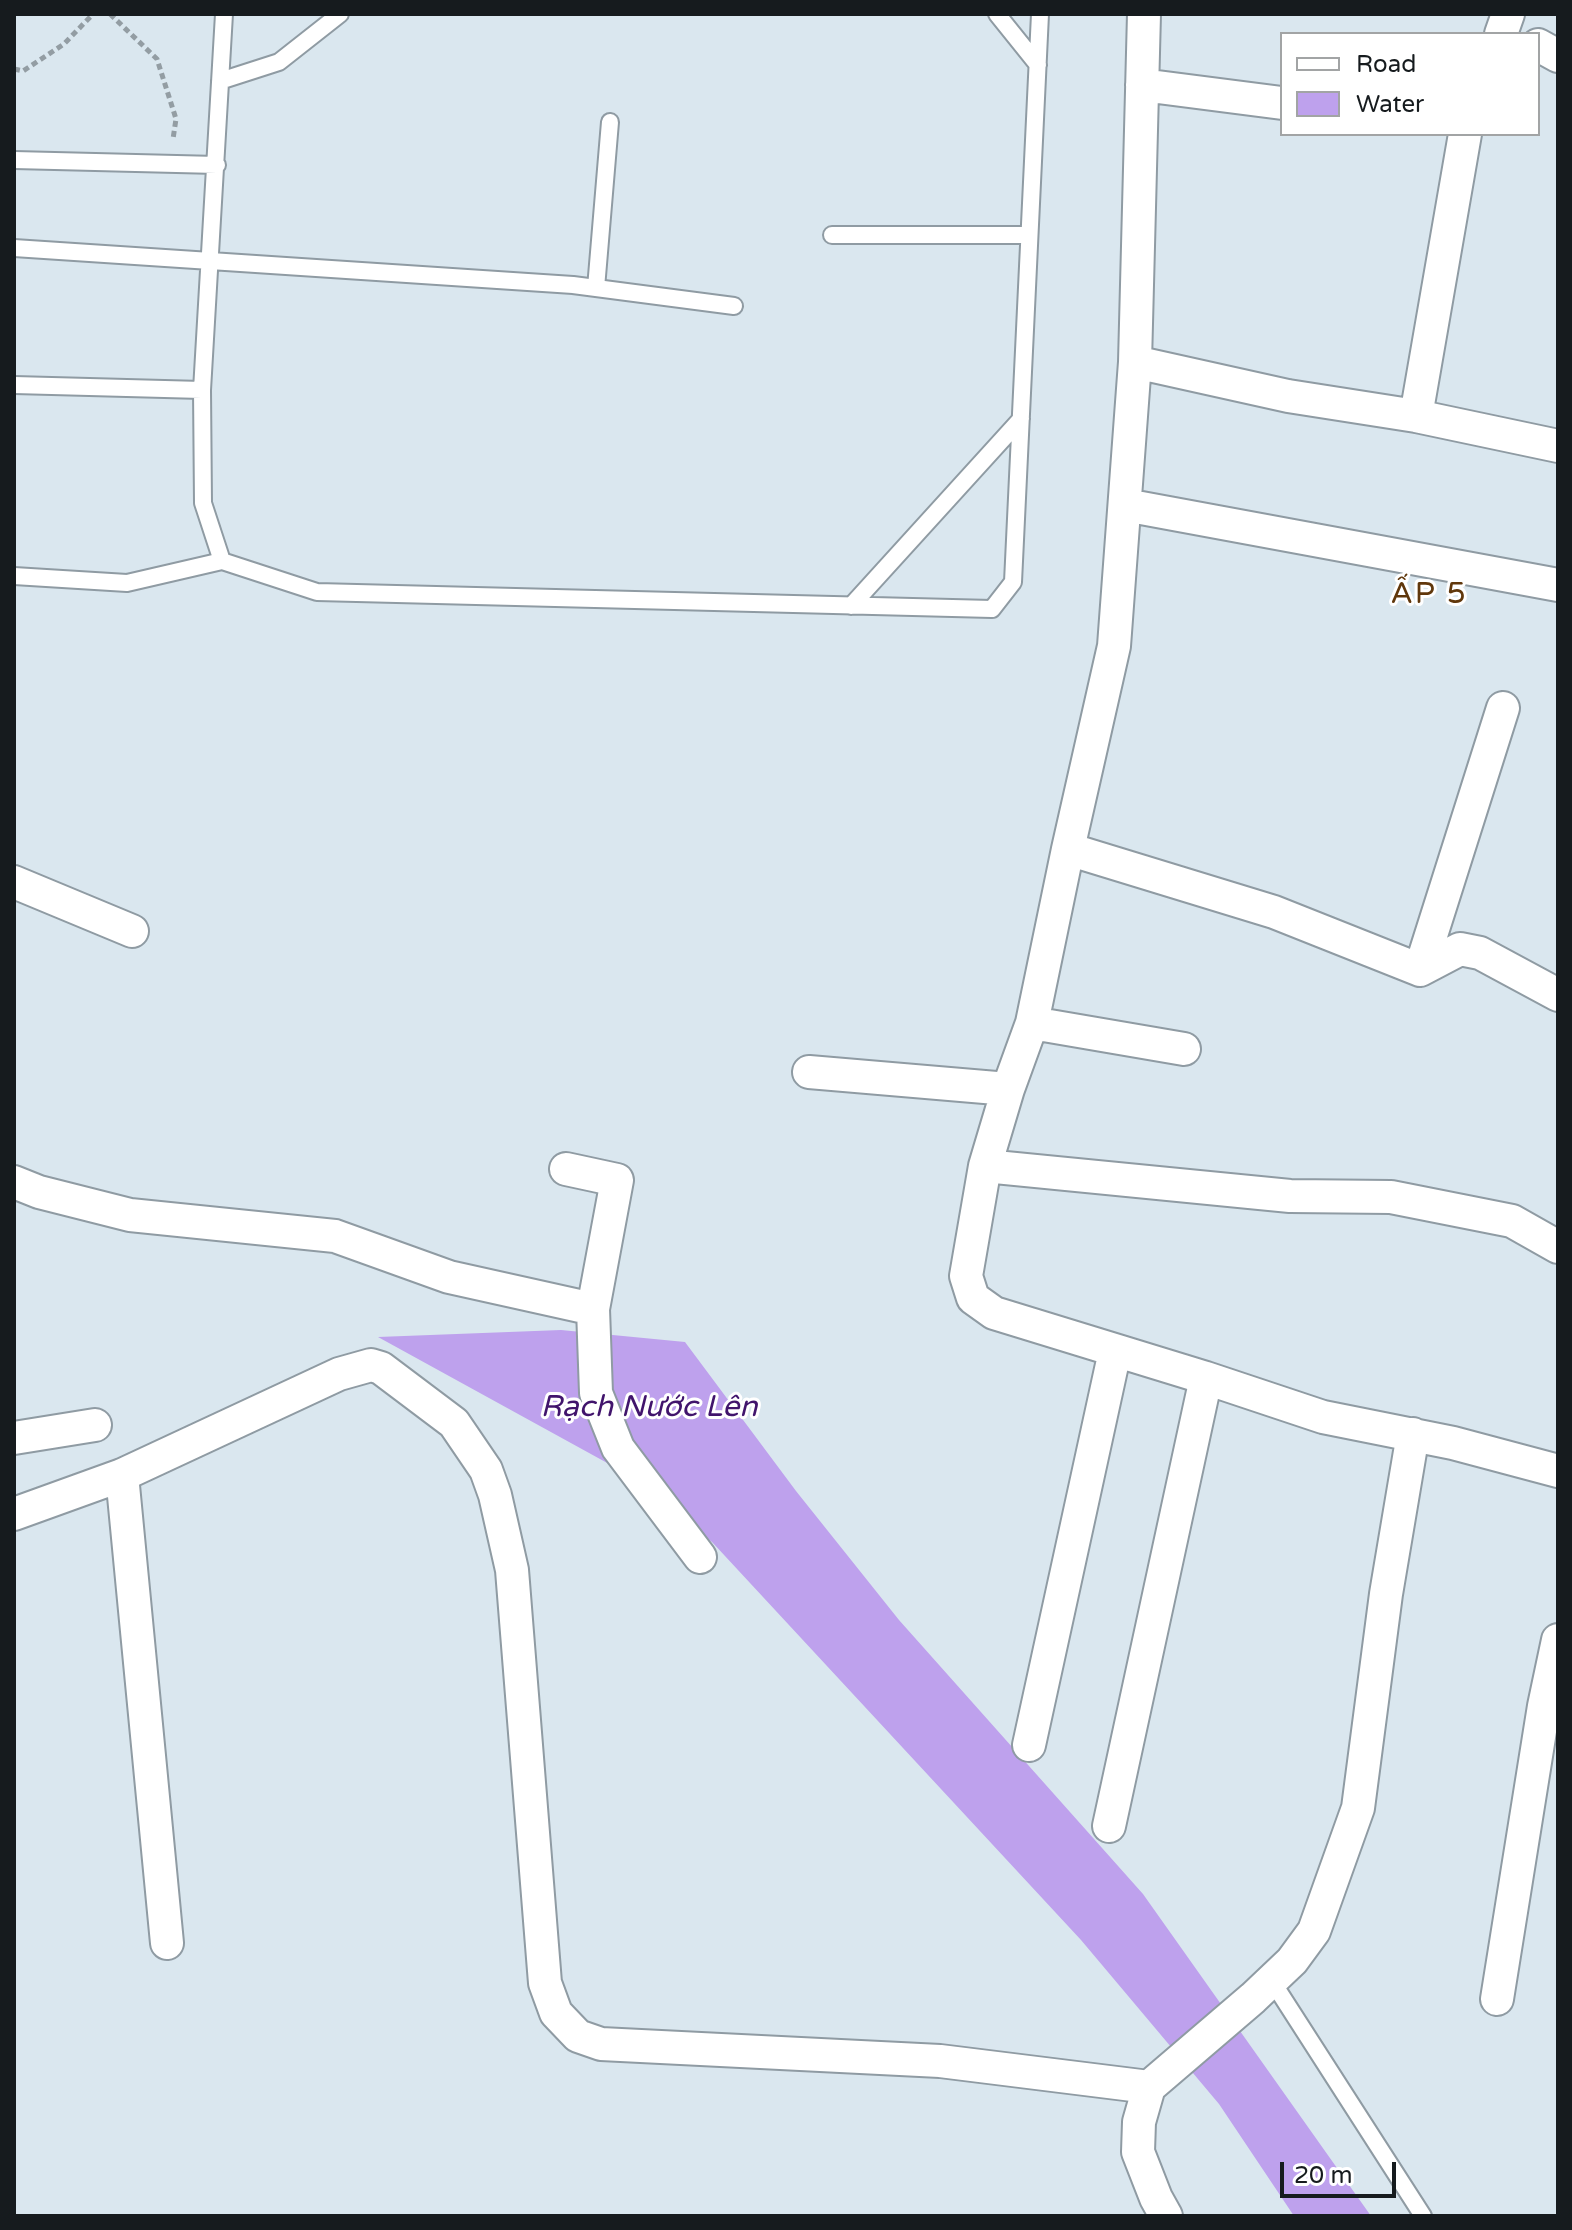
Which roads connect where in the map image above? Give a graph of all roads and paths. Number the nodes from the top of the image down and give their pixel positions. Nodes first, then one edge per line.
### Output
1 (93, 14) edge
2 (110, 14) edge
3 (224, 14) edge
4 (340, 14) edge
5 (997, 14) edge
6 (1040, 14) edge
7 (1144, 14) edge
8 (1540, 46) edge
9 (1558, 56) edge
10 (1038, 65) junction
11 (14, 69) edge
12 (220, 81) junction
13 (1142, 85) junction
14 (1280, 103) edge
15 (610, 122) dead end
16 (1465, 136) edge
17 (14, 160) edge
18 (169, 164) junction
19 (217, 165) junction
20 (832, 235) dead end
21 (1029, 235) junction
22 (14, 248) edge
23 (211, 262) junction
24 (596, 288) junction
25 (734, 306) dead end
26 (1135, 362) junction
27 (14, 385) edge
28 (202, 390) junction
29 (1416, 416) junction
30 (1021, 419) junction
31 (1558, 446) edge
32 (1125, 505) junction
33 (222, 561) junction
34 (14, 576) edge
35 (1558, 585) edge
36 (851, 606) junction
37 (1503, 708) dead end
38 (1068, 849) junction
39 (14, 882) edge
40 (132, 931) dead end
41 (1420, 970) junction
42 (1558, 995) edge
43 (1032, 1023) junction
44 (1184, 1049) dead end
45 (809, 1072) dead end
46 (1008, 1089) junction
47 (985, 1166) junction
48 (566, 1169) dead end
49 (14, 1182) edge
50 (1558, 1247) edge
51 (593, 1309) junction
52 (1115, 1351) junction
53 (1206, 1378) junction
54 (95, 1425) dead end
55 (1413, 1434) junction
56 (14, 1438) edge
57 (1558, 1471) edge
58 (122, 1475) junction
59 (14, 1514) edge
60 (700, 1557) dead end
61 (1558, 1640) edge
62 (1029, 1745) dead end
63 (1109, 1826) dead end
64 (167, 1943) dead end
65 (1262, 1990) junction
66 (1497, 1999) dead end
67 (1161, 2077) junction
68 (1166, 2216) edge
69 (1423, 2216) edge

1 - 11 path
2 - 18 path
3 - 12 lane
4 - 12 lane
5 - 10 lane
6 - 10 lane
7 - 13 street
8 - 9 street
10 - 21 lane
12 - 19 lane
13 - 14 street
13 - 26 street
15 - 24 lane
16 - 29 street
17 - 18 lane
18 - 19 lane
19 - 23 lane
20 - 21 lane
21 - 30 lane
22 - 23 lane
23 - 24 lane
23 - 28 lane
24 - 25 lane
26 - 29 street
26 - 32 street
27 - 28 lane
28 - 33 lane
29 - 31 street
30 - 36 lane
30 - 36 lane
32 - 35 street
32 - 38 street
33 - 34 lane
33 - 36 lane
37 - 41 street
38 - 41 street
38 - 43 street
39 - 40 street
41 - 42 street
43 - 44 street
43 - 46 street
45 - 46 street
46 - 47 street
47 - 50 street
47 - 52 street
48 - 51 street
49 - 51 street
51 - 60 street
52 - 53 street
52 - 62 street
53 - 55 street
53 - 63 street
54 - 56 street
55 - 57 street
55 - 65 street
58 - 59 street
58 - 64 street
58 - 67 street
61 - 66 street
65 - 67 street
65 - 69 lane
67 - 68 street

